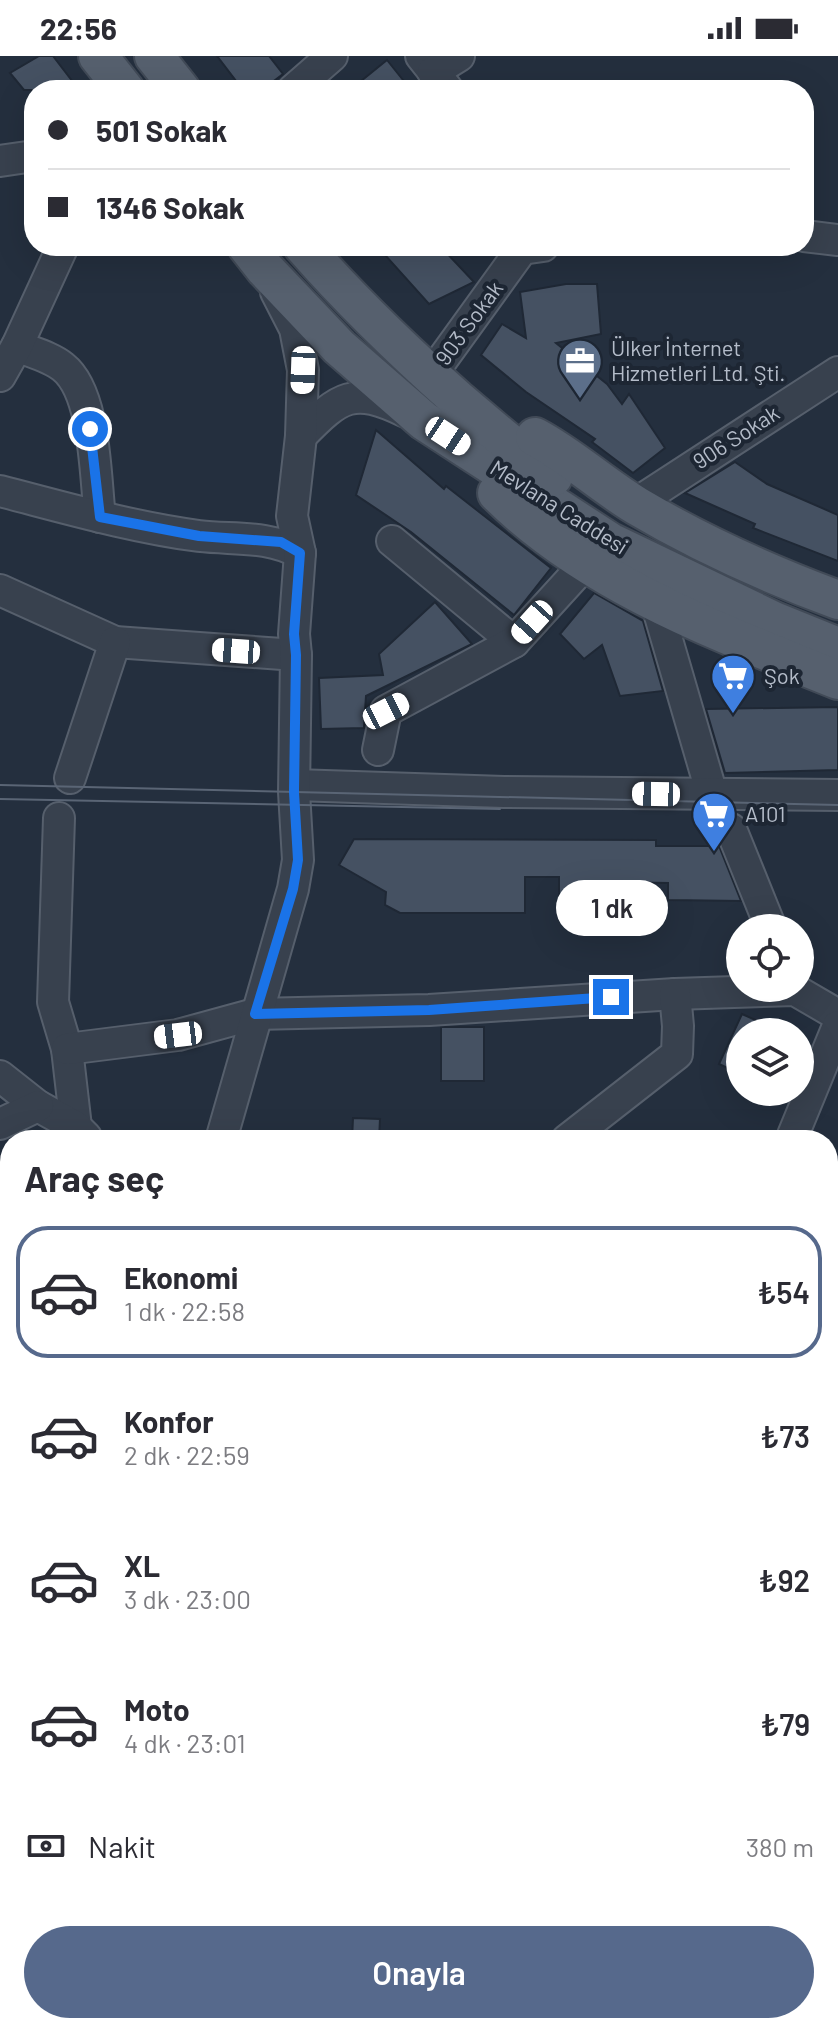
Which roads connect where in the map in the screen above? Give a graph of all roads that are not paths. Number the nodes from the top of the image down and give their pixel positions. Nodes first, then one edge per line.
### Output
1 (98, 56) edge
2 (154, 56) edge
3 (332, 56) edge
4 (459, 56) edge
5 (434, 73) edge
6 (117, 80) edge
7 (173, 80) edge
8 (304, 80) edge
9 (24, 157) edge
10 (0, 161) edge
11 (814, 237) edge
12 (838, 240) edge
13 (58, 256) edge
14 (312, 256) edge
15 (518, 256) edge
16 (256, 258) edge
17 (17, 346) junction
18 (838, 372) edge
19 (0, 376) edge
20 (442, 386) junction
21 (424, 421) junction
22 (301, 436) junction
23 (0, 491) edge
24 (635, 504) junction
25 (100, 517) junction
26 (392, 541) dead end
27 (300, 553) junction
28 (586, 563) junction
29 (0, 590) edge
30 (838, 600) edge
31 (656, 602) junction
32 (838, 622) edge
33 (115, 642) junction
34 (514, 642) junction
35 (838, 647) edge
36 (296, 655) junction
37 (838, 680) edge
38 (378, 750) dead end
39 (70, 778) dead end
40 (295, 783) junction
41 (709, 784) dead end
42 (838, 795) edge
43 (59, 818) dead end
44 (731, 829) dead end
45 (765, 914) edge
46 (726, 992) edge
47 (675, 994) junction
48 (814, 1000) edge
49 (255, 1014) junction
50 (838, 1015) edge
51 (838, 1026) edge
52 (67, 1049) junction
53 (0, 1076) edge
54 (38, 1106) junction
55 (0, 1124) edge
56 (76, 1130) edge
57 (81, 1130) edge
58 (224, 1130) edge
59 (580, 1130) edge
60 (795, 1130) edge

1 - 6 main road
2 - 7 main road
3 - 8 street
4 - 5 street
9 - 10 street
11 - 12 street
13 - 17 street
14 - 20 main road, Mevlana Caddesi
15 - 20 street, 903 Sokak
16 - 21 main road, Mevlana Caddesi
16 - 22 street
17 - 19 street
17 - 25 street
18 - 24 street, 906 Sokak
20 - 24 main road
20 - 32 main road, Mevlana Caddesi
21 - 22 street
21 - 28 main road
21 - 35 main road, Mevlana Caddesi
22 - 27 street
23 - 25 street
24 - 30 main road
25 - 27 street
26 - 34 street
27 - 36 street
28 - 31 main road
28 - 34 street
29 - 33 street
31 - 37 main road
31 - 41 street
33 - 36 street
33 - 39 street
34 - 38 street
36 - 40 street
40 - 42 street
40 - 49 street
43 - 52 street
44 - 45 street
46 - 47 street
47 - 49 street
47 - 59 street
48 - 50 street
49 - 52 street
49 - 58 street
51 - 60 street
52 - 57 street
53 - 54 street
54 - 55 street
54 - 56 street

